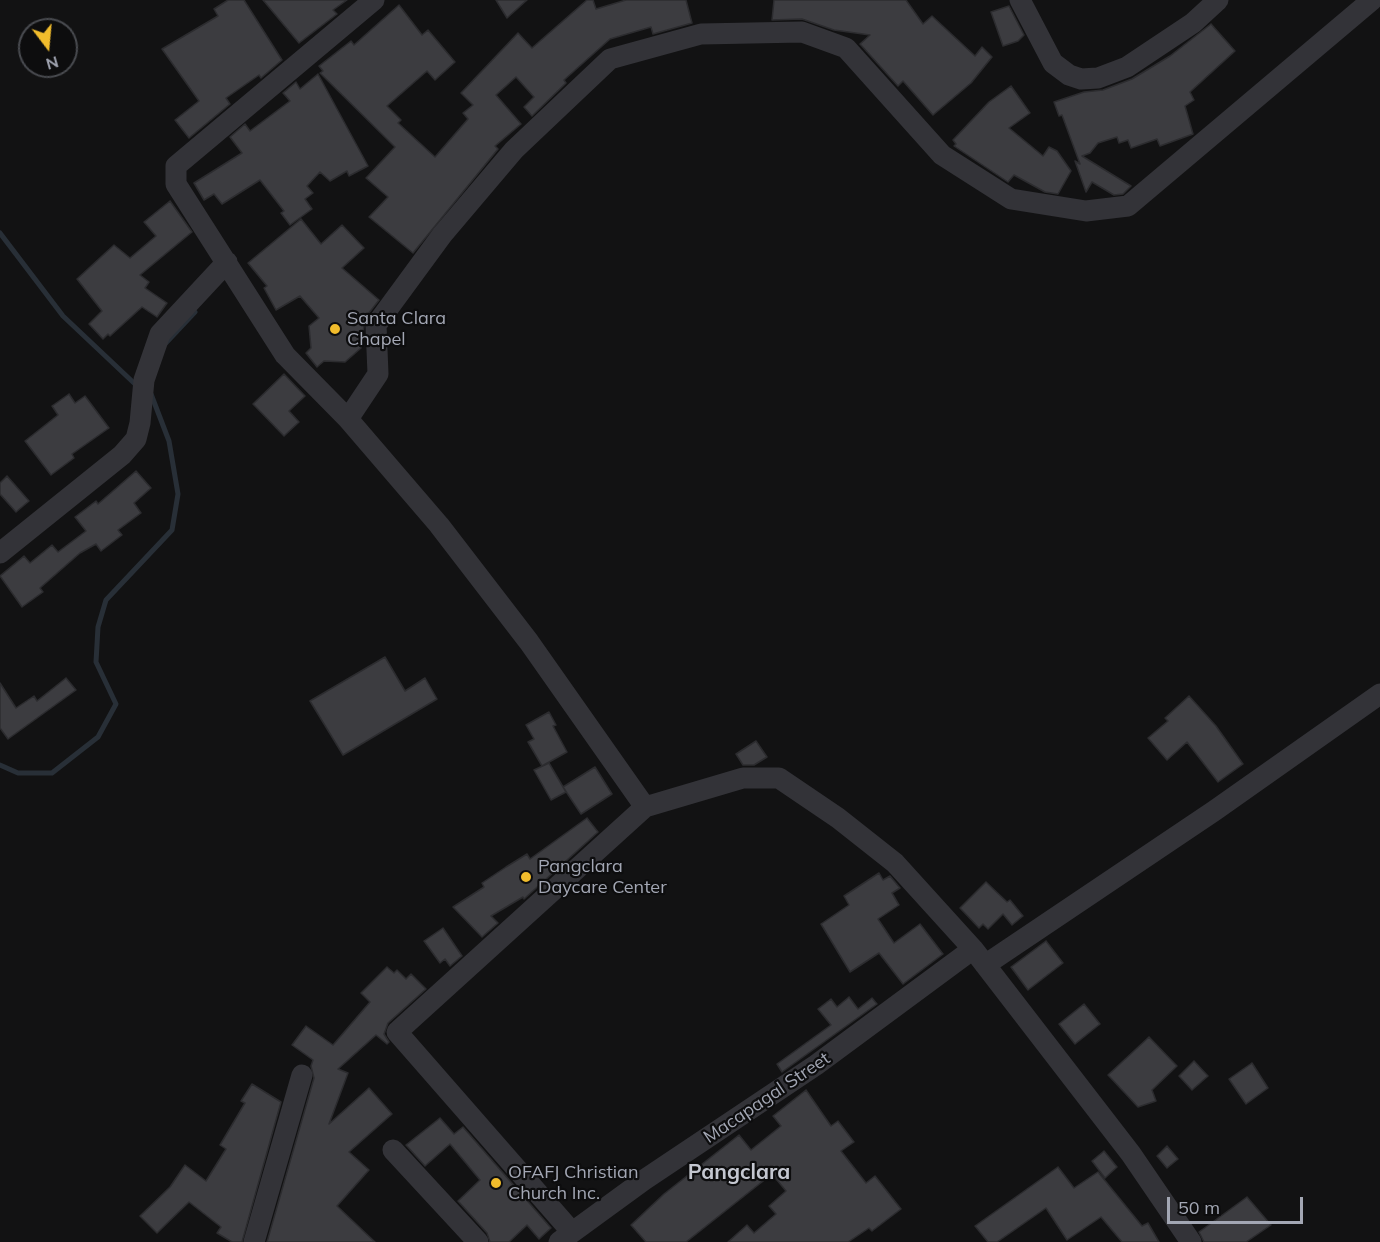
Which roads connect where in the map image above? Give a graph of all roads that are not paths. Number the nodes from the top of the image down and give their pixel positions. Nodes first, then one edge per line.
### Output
1 (374, 0) edge
2 (1020, 0) edge
3 (1218, 0) edge
4 (1372, 0) edge
5 (227, 262) junction
6 (348, 419) junction
7 (0, 553) edge
8 (1380, 694) edge
9 (645, 807) junction
10 (979, 957) junction
11 (302, 1075) dead end
12 (393, 1150) dead end
13 (565, 1237) edge
14 (254, 1242) edge
15 (478, 1242) edge
16 (1191, 1242) edge

1 - 5 street
2 - 3 street
4 - 6 street
5 - 6 street
5 - 7 street
6 - 9 street
8 - 10 street, Macapagal Street
9 - 10 street
9 - 13 street
10 - 13 street, Macapagal Street
10 - 16 street
11 - 14 street
12 - 15 street

